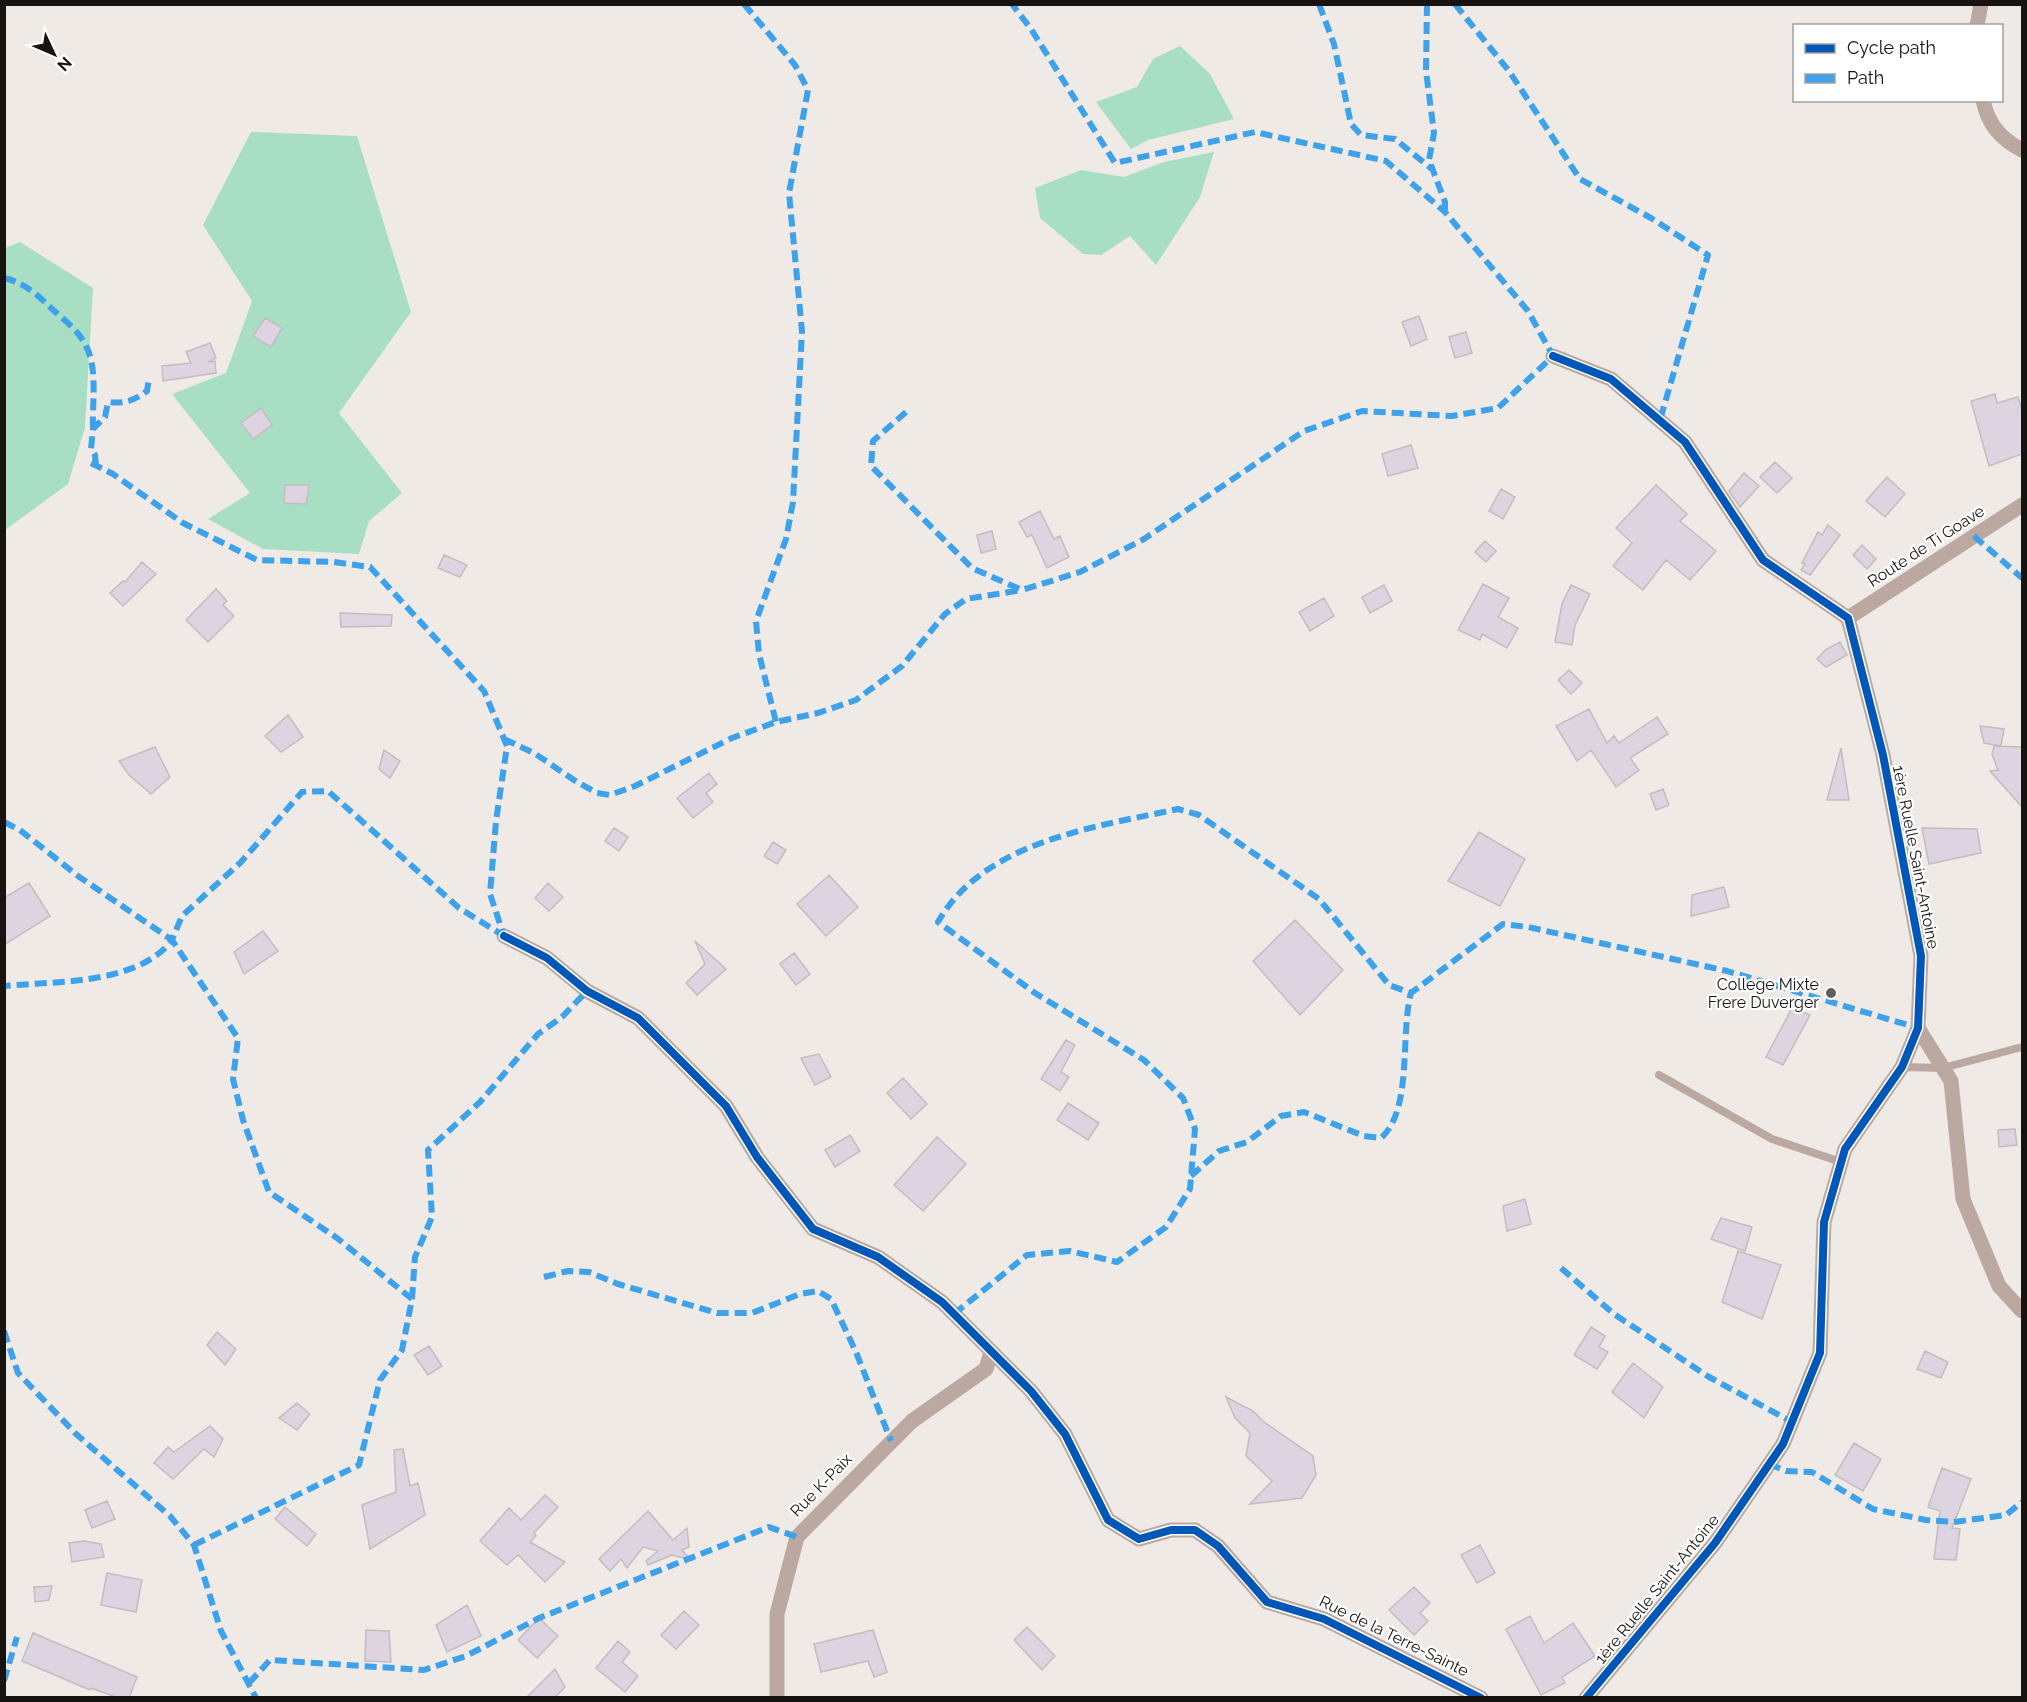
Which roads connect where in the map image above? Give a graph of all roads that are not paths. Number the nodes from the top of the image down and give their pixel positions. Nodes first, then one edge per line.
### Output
1 (1981, 4) edge
2 (1977, 24) edge
3 (1983, 102) edge
4 (2022, 150) edge
5 (1553, 356) dead end
6 (2022, 505) edge
7 (1848, 618) junction
8 (504, 936) dead end
9 (1918, 1028) junction
10 (2022, 1047) edge
11 (1902, 1067) junction
12 (1943, 1068) junction
13 (1659, 1075) dead end
14 (1841, 1162) junction
15 (2022, 1311) edge
16 (991, 1352) junction
17 (777, 1698) edge
18 (1481, 1698) edge
19 (1586, 1698) edge

1 - 2 street
3 - 4 street
5 - 7 street
6 - 7 street, Route de Ti Goave
7 - 9 street, 1ère Ruelle Saint-Antoine
8 - 16 street, Rue de la Terre-Sainte
9 - 11 street, 1ère Ruelle Saint-Antoine
9 - 12 street
10 - 12 lane
11 - 12 lane
11 - 14 street, 1ère Ruelle Saint-Antoine
12 - 15 street
13 - 14 lane
14 - 19 street, 1ère Ruelle Saint-Antoine
16 - 17 street, Rue K-Paix
16 - 18 street, Rue de la Terre-Sainte

